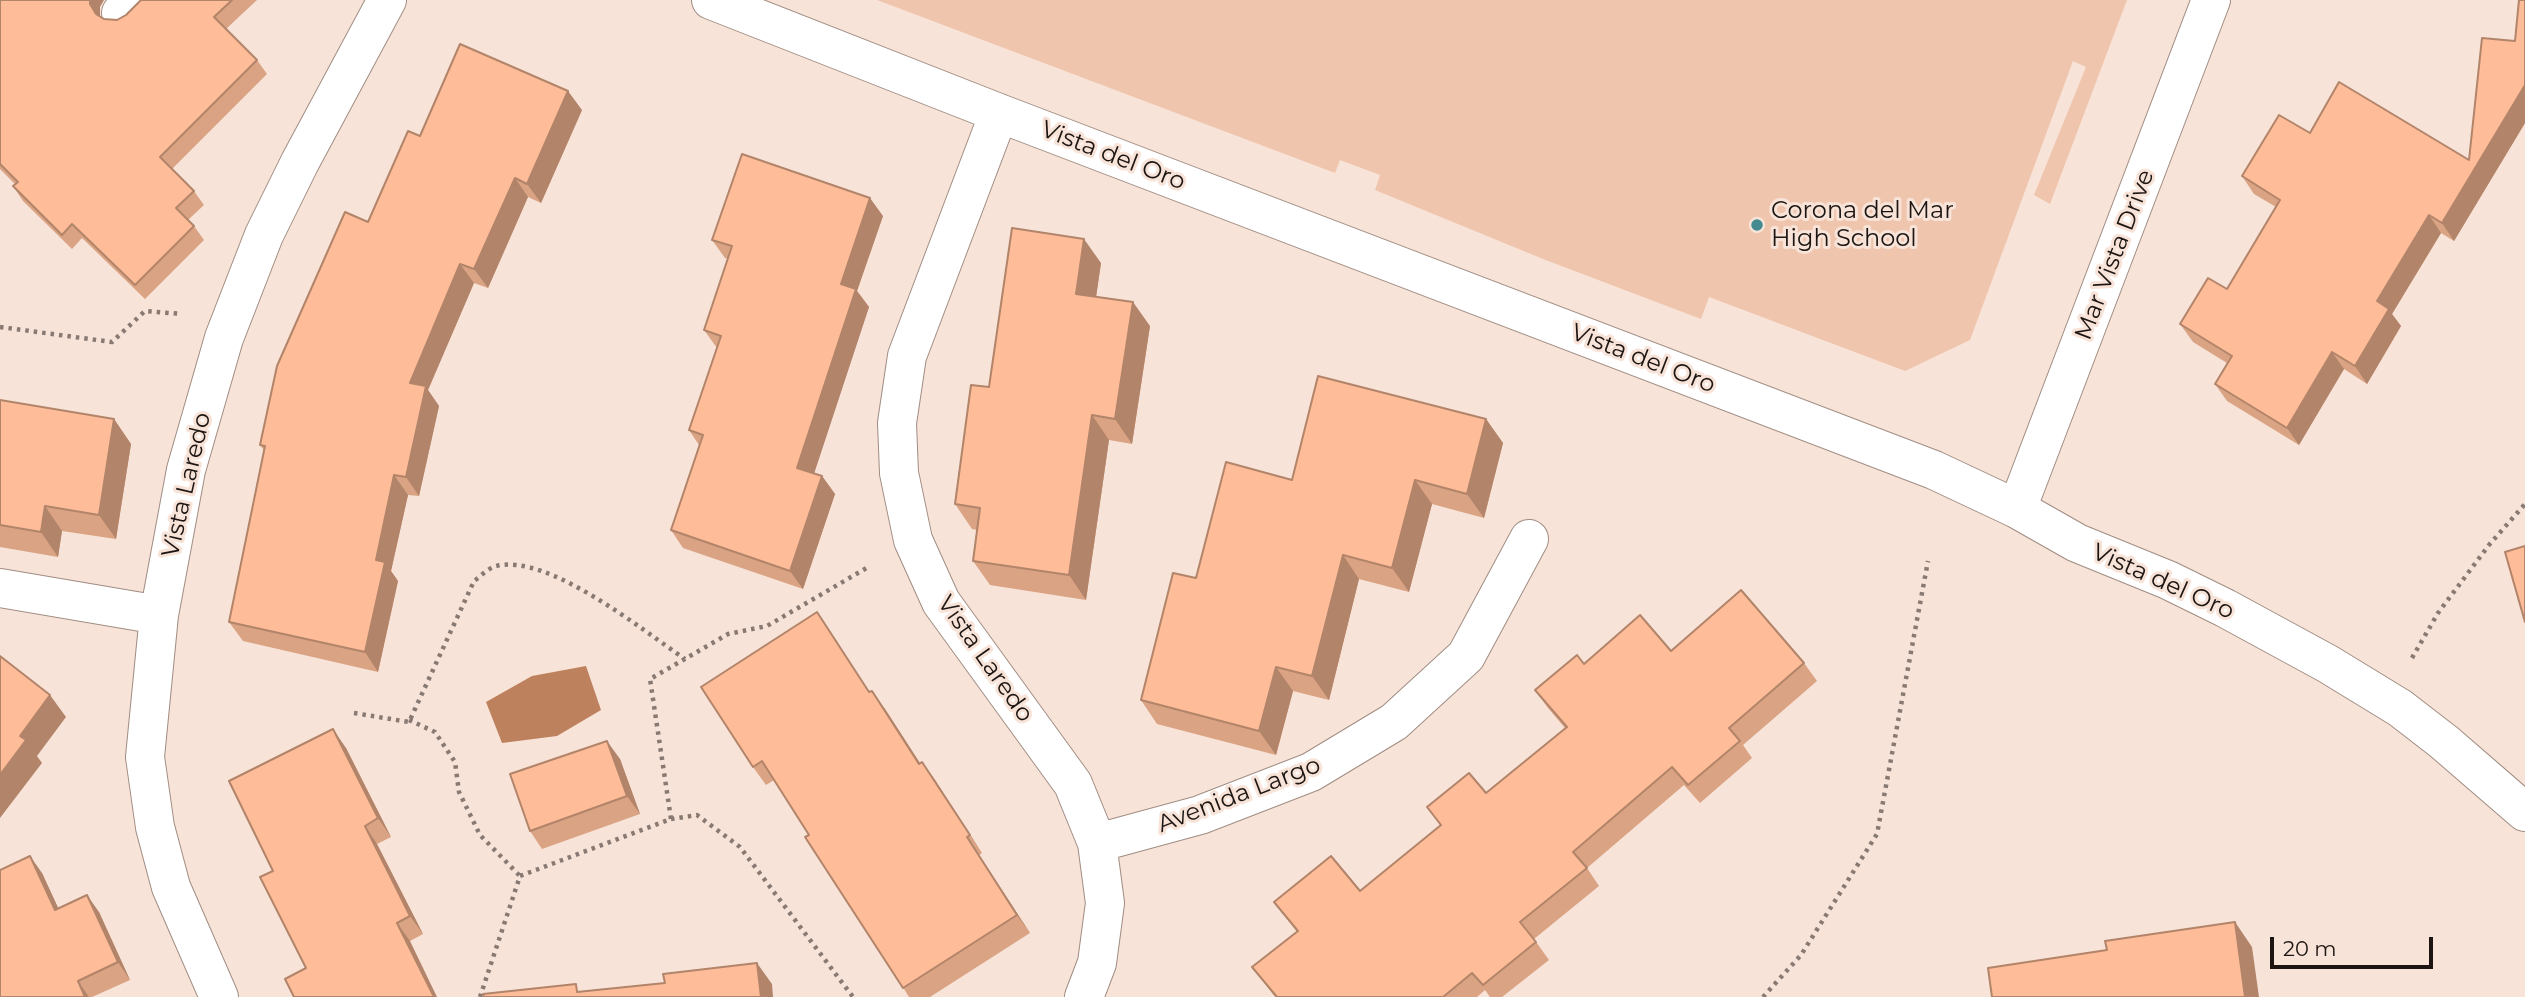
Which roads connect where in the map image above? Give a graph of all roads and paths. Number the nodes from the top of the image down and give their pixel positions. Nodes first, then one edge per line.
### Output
1 (387, 0) edge
2 (711, 0) edge
3 (2211, 0) edge
4 (999, 113) junction
5 (184, 314) dead end
6 (0, 327) edge
7 (2525, 504) edge
8 (2017, 509) junction
9 (1529, 539) dead end
10 (1928, 561) dead end
11 (870, 566) dead end
12 (0, 588) edge
13 (159, 615) junction
14 (2421, 642) dead end
15 (684, 659) junction
16 (354, 713) dead end
17 (409, 720) junction
18 (2525, 812) edge
19 (671, 819) junction
20 (1097, 843) junction
21 (520, 876) junction
22 (219, 997) edge
23 (480, 997) edge
24 (853, 997) edge
25 (1084, 997) edge
26 (1763, 997) edge

1 - 13 street, Vista Laredo
2 - 4 street, Vista del Oro
3 - 8 street, Mar Vista Drive
4 - 8 street, Vista del Oro
4 - 20 street, Vista Laredo
5 - 6 path
7 - 14 path
8 - 18 street, Vista del Oro
9 - 20 street, Avenida Largo
10 - 26 path
11 - 15 path
12 - 13 street
13 - 22 street, Vista Laredo
15 - 17 path
15 - 19 path
16 - 17 path
17 - 21 path
19 - 21 path
19 - 24 path
20 - 25 street, Vista Laredo
21 - 23 path

